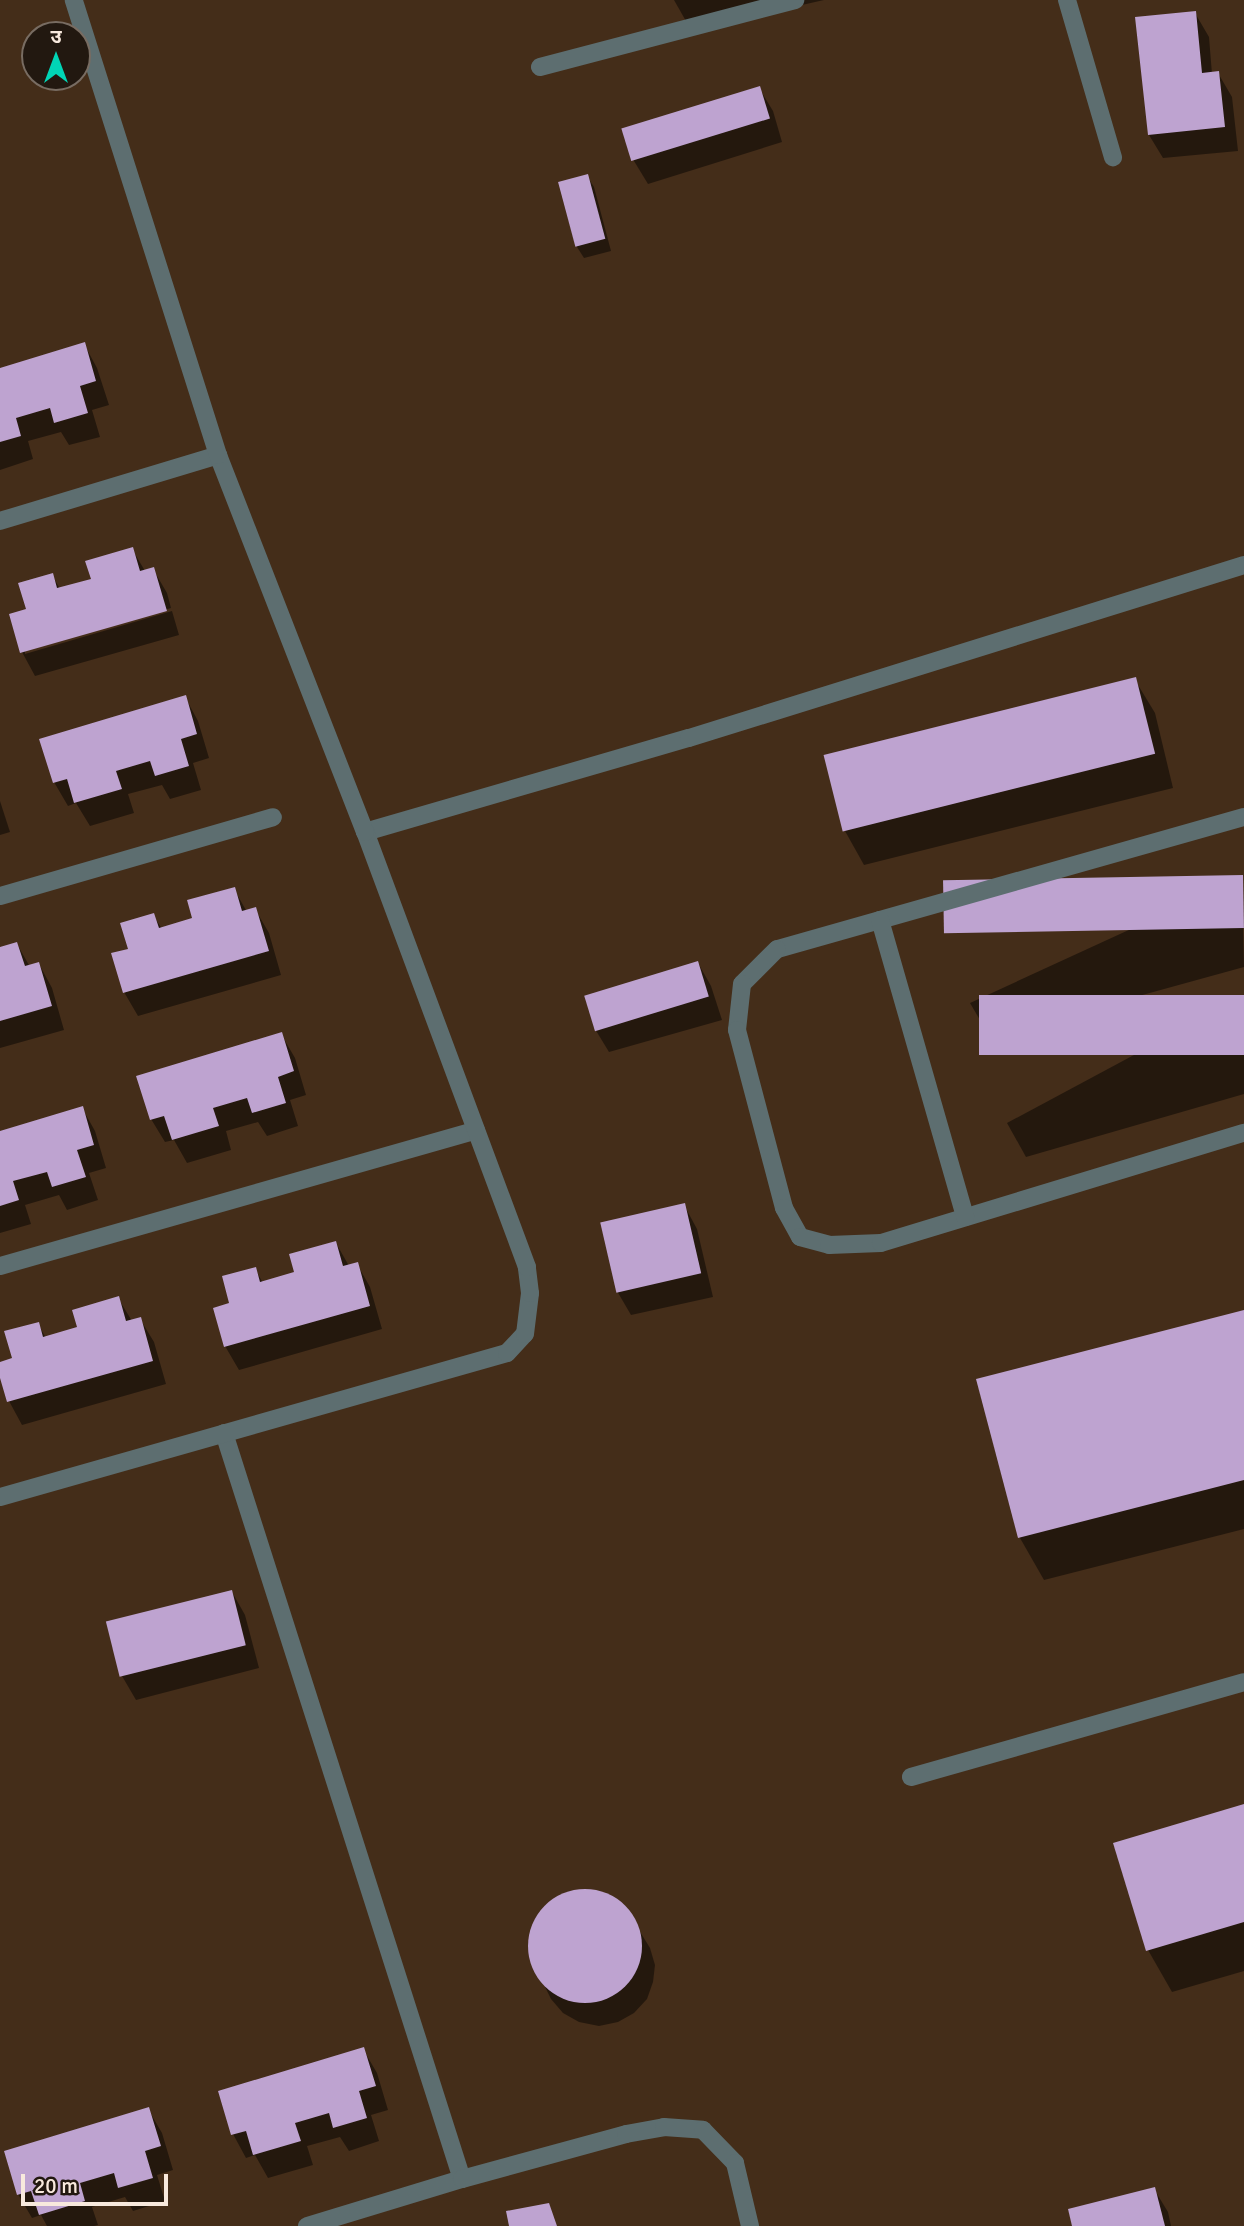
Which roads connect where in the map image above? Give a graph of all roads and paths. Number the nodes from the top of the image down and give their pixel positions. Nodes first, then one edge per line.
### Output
1 (74, 0) edge
2 (795, 0) edge
3 (1067, 0) edge
4 (540, 67) dead end
5 (1113, 157) dead end
6 (218, 455) junction
7 (0, 521) edge
8 (1244, 565) edge
9 (274, 817) dead end
10 (1244, 817) edge
11 (365, 832) junction
12 (0, 897) edge
13 (880, 920) junction
14 (476, 1130) junction
15 (1244, 1133) edge
16 (965, 1217) junction
17 (0, 1266) edge
18 (224, 1433) junction
19 (0, 1497) edge
20 (1244, 1682) edge
21 (911, 1777) dead end
22 (462, 2179) junction
23 (307, 2226) edge
24 (750, 2226) edge

1 - 6 street
2 - 4 street
3 - 5 street
6 - 7 street
6 - 11 street
8 - 11 street
9 - 12 street
10 - 13 street
11 - 14 street
13 - 16 street
13 - 16 street
14 - 17 street
14 - 18 street
15 - 16 street
18 - 19 street
18 - 22 street
20 - 21 street
22 - 23 street
22 - 24 street

